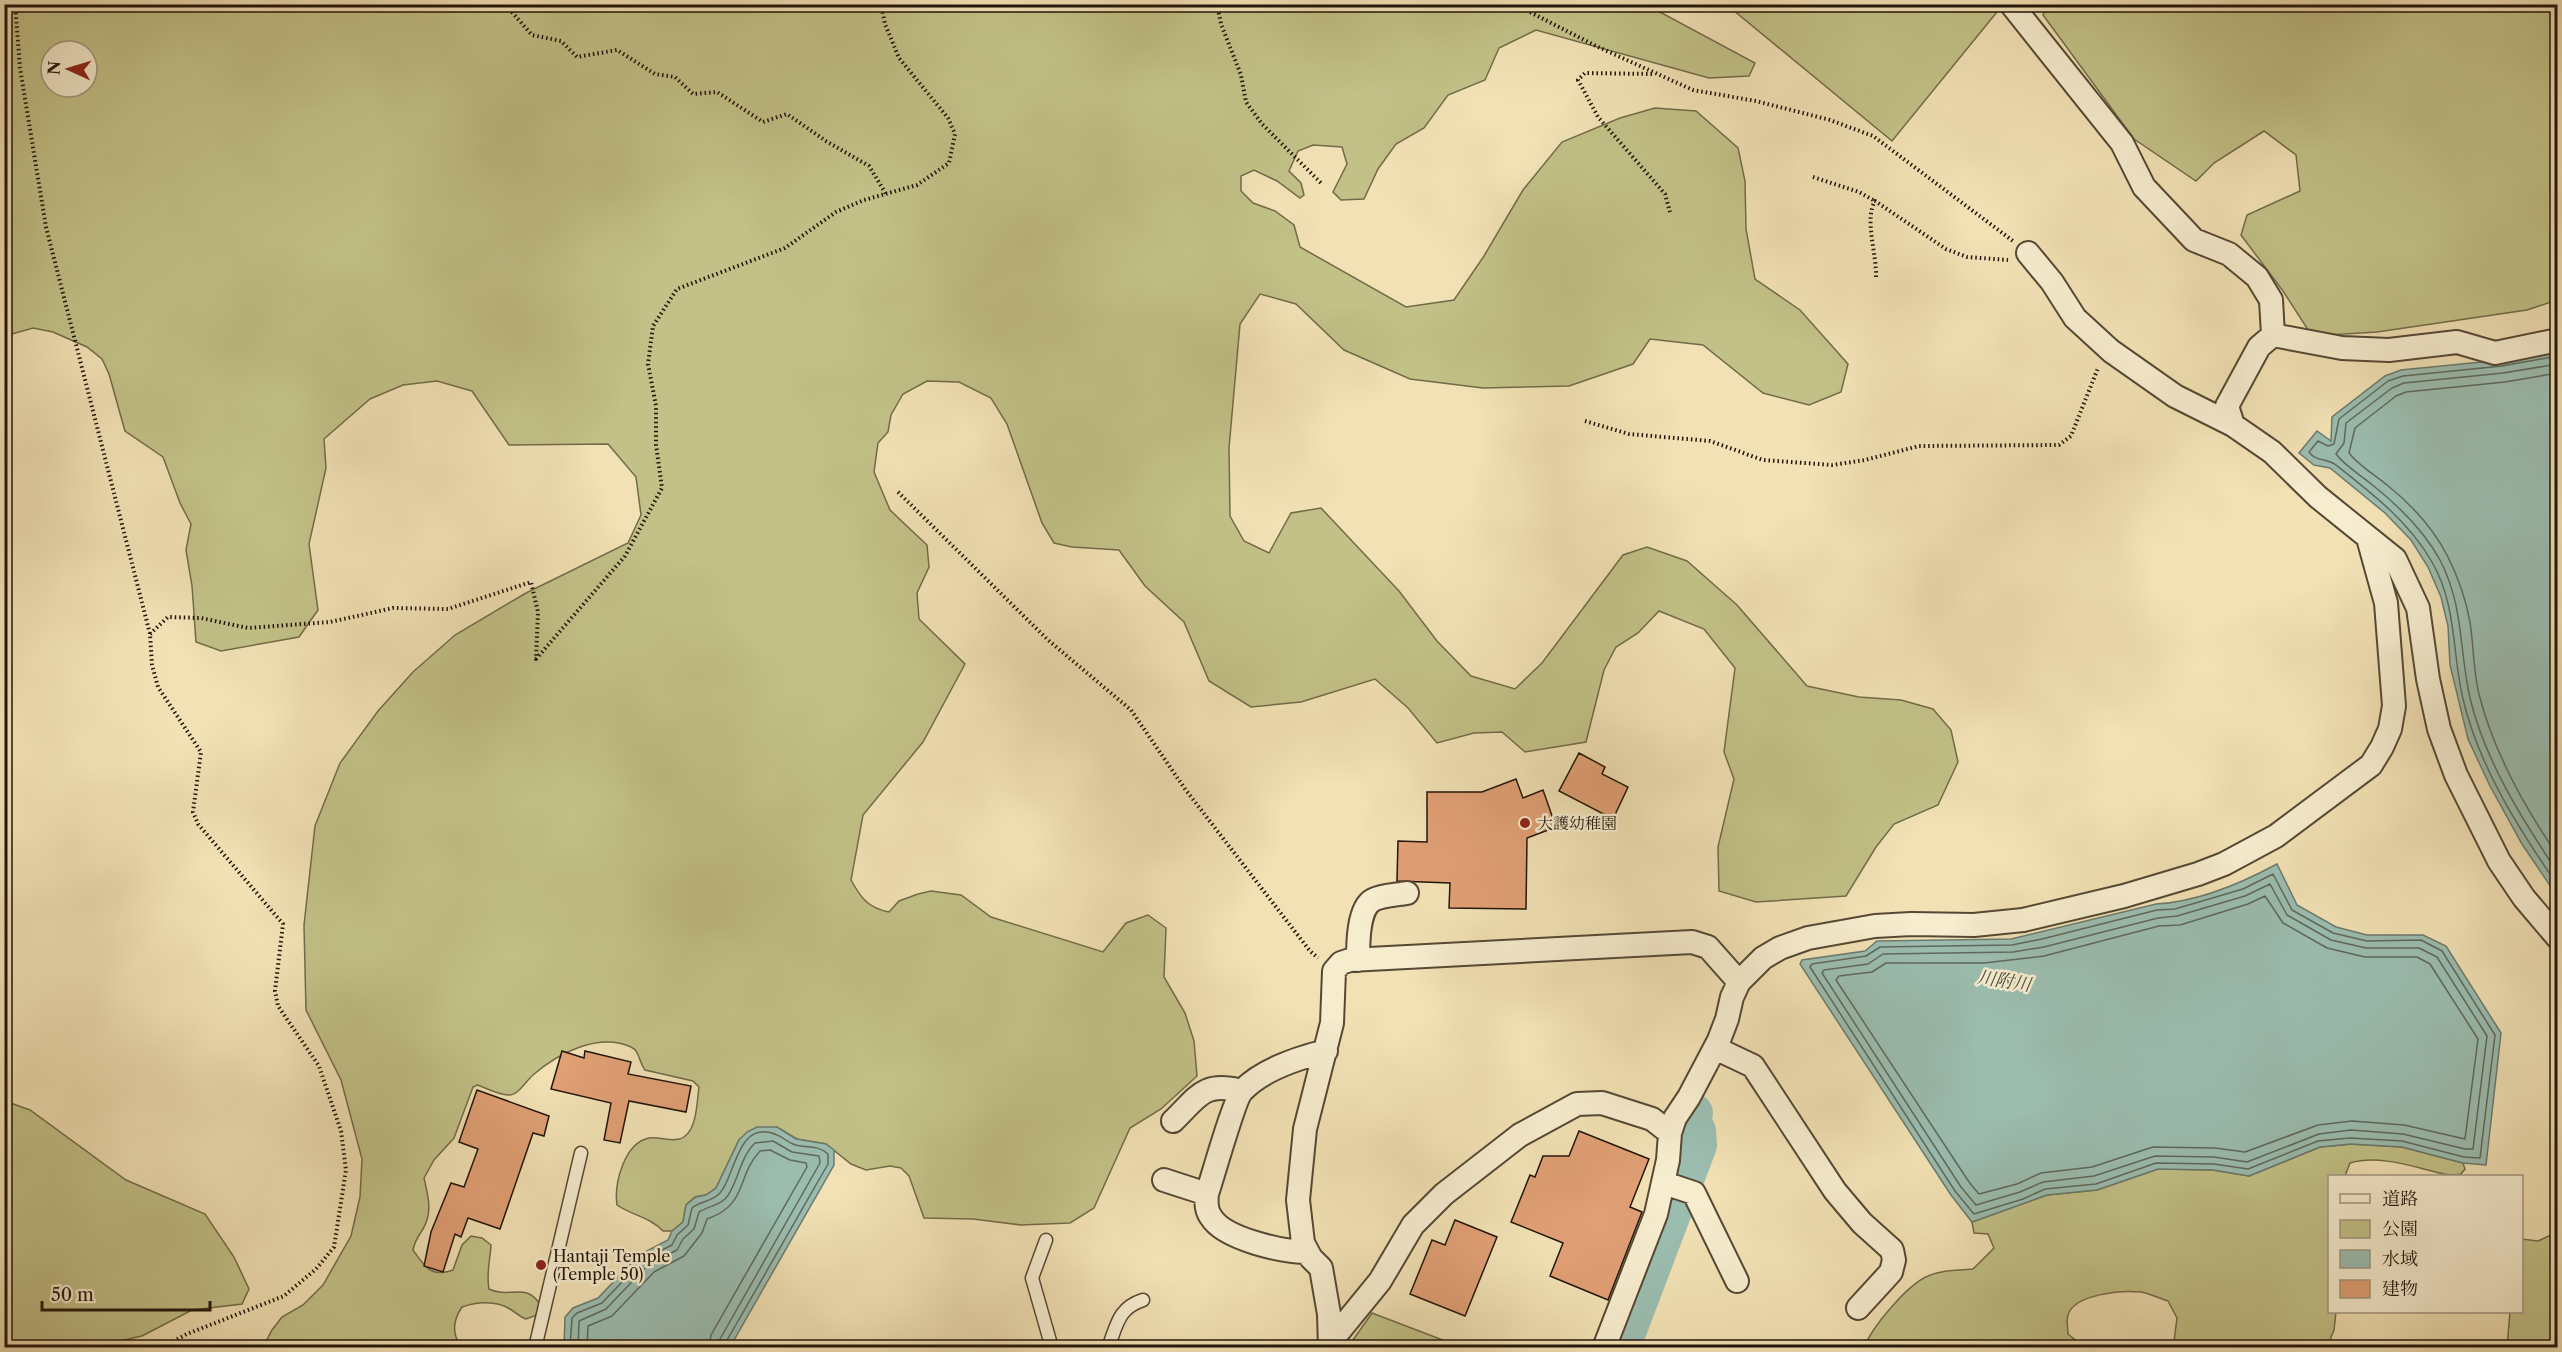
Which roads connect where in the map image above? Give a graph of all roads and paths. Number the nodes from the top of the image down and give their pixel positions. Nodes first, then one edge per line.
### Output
1 (15, 4) edge
2 (501, 4) edge
3 (881, 4) edge
4 (1217, 4) edge
5 (1514, 4) edge
6 (2011, 4) edge
7 (1656, 74) junction
8 (1813, 177) dead end
9 (1321, 183) dead end
10 (886, 194) junction
11 (1875, 201) junction
12 (1670, 212) dead end
13 (2028, 253) junction
14 (1876, 277) dead end
15 (2273, 335) junction
16 (2558, 340) edge
17 (2111, 351) junction
18 (1585, 421) dead end
19 (2233, 425) junction
20 (898, 492) dead end
21 (2368, 538) junction
22 (150, 634) junction
23 (1407, 893) dead end
24 (2558, 938) edge
25 (1358, 960) junction
26 (1728, 968) junction
27 (1334, 971) junction
28 (1715, 1048) junction
29 (1326, 1051) junction
30 (1241, 1091) junction
31 (1173, 1121) dead end
32 (1673, 1125) junction
33 (581, 1153) dead end
34 (1164, 1180) dead end
35 (1676, 1186) junction
36 (1207, 1194) junction
37 (1046, 1240) dead end
38 (1307, 1252) junction
39 (1737, 1281) dead end
40 (1143, 1300) dead end
41 (1858, 1308) dead end
42 (1331, 1344) edge
43 (167, 1347) edge
44 (535, 1347) edge
45 (1052, 1347) edge
46 (1108, 1347) edge
47 (1604, 1347) edge

1 - 22 path
2 - 10 path
3 - 10 path
4 - 9 path
5 - 7 path
6 - 15 street
7 - 12 path
7 - 13 path
8 - 11 path
10 - 22 path
11 - 13 path
11 - 14 path
13 - 17 street
15 - 16 street
15 - 19 street
17 - 18 path
17 - 19 street
19 - 21 street
20 - 27 path
21 - 24 street
21 - 26 street
22 - 43 path
23 - 25 street
25 - 26 street
25 - 27 street
26 - 28 street
27 - 29 street
28 - 32 street
28 - 41 street
29 - 30 street
29 - 38 street
30 - 31 street
30 - 36 street
32 - 35 street
32 - 42 street
33 - 44 lane
34 - 36 street
35 - 39 street
35 - 47 street
36 - 38 street
37 - 45 lane
38 - 42 street
40 - 46 lane

